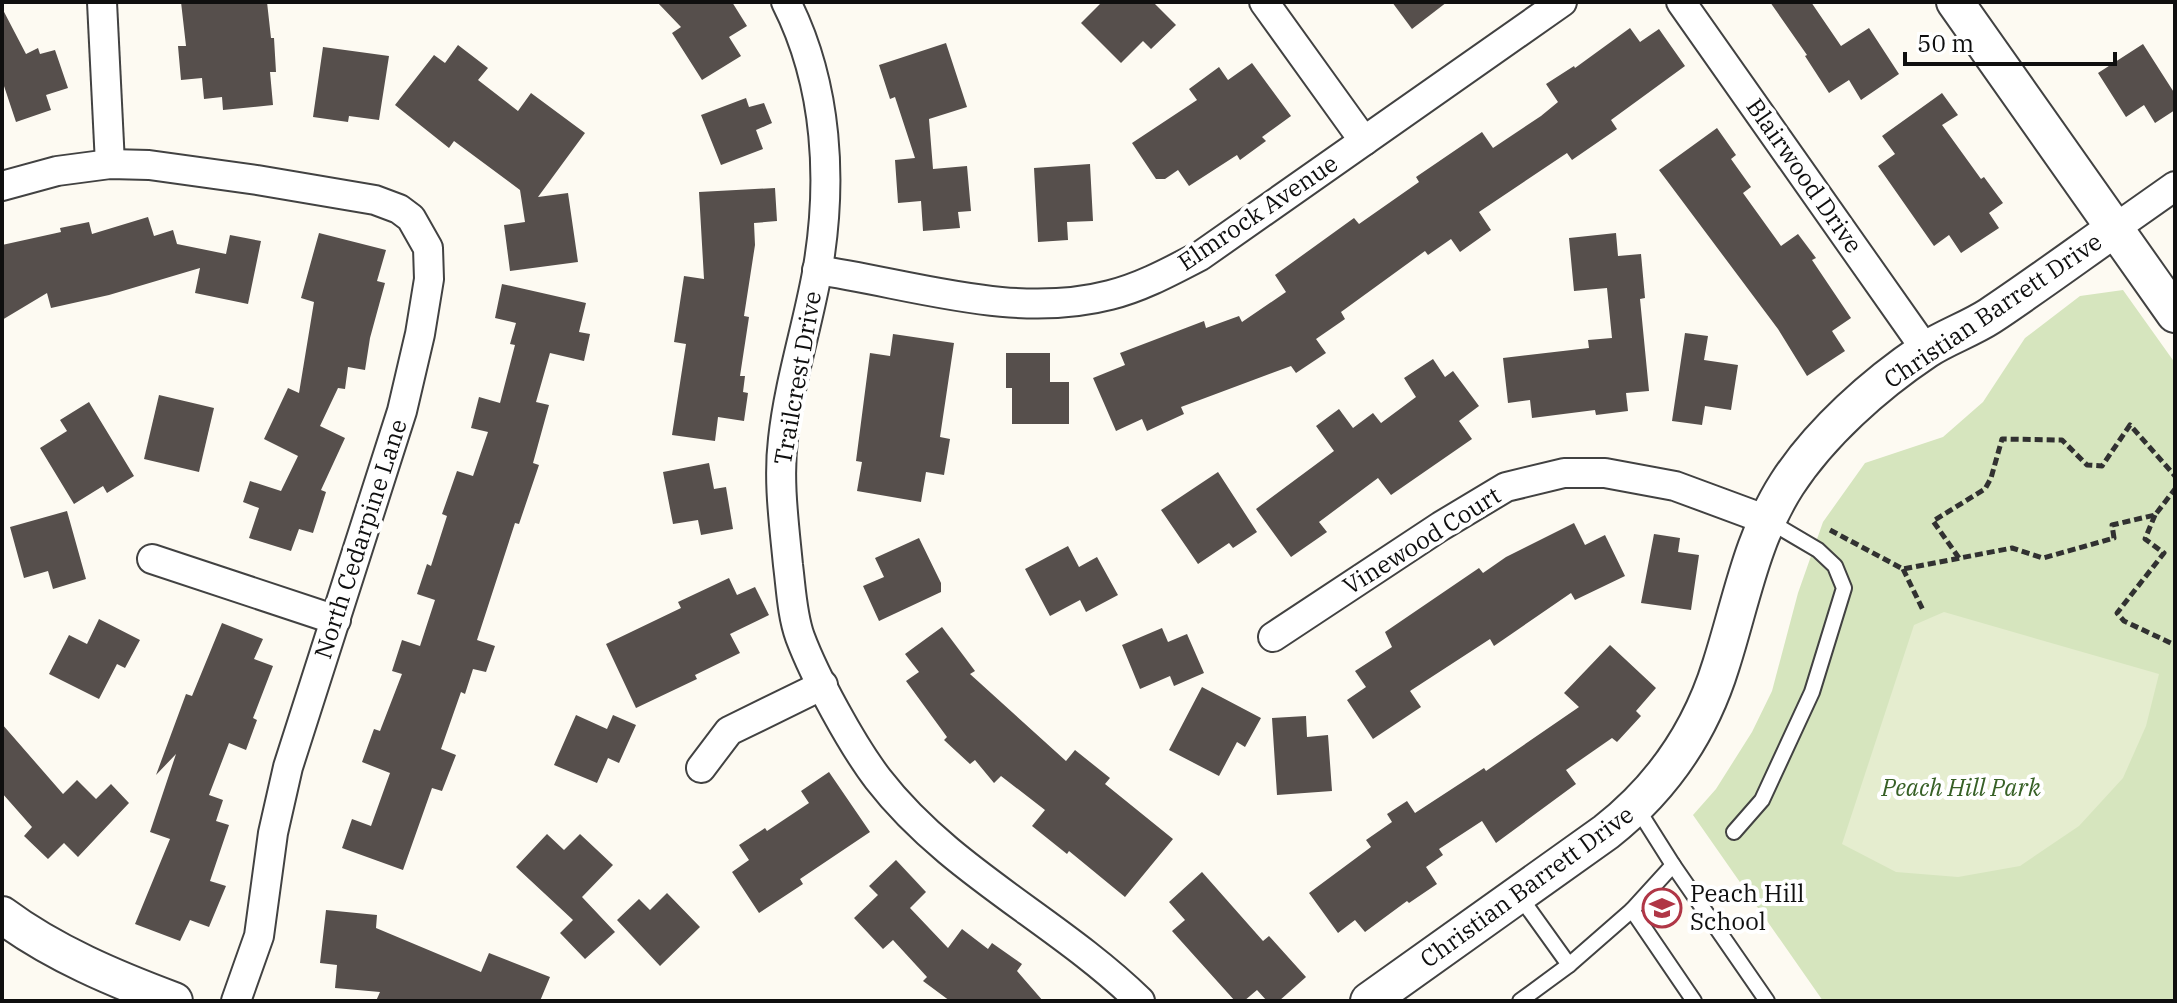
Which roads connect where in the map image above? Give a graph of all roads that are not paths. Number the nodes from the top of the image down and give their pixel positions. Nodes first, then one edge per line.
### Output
1 (102, 2) edge
2 (786, 2) edge
3 (1264, 2) edge
4 (1562, 2) edge
5 (1681, 2) edge
6 (1955, 2) edge
7 (1364, 141) junction
8 (110, 164) junction
9 (2, 186) edge
10 (2175, 186) edge
11 (2114, 229) junction
12 (817, 270) junction
13 (2175, 314) edge
14 (1926, 350) junction
15 (1767, 520) junction
16 (152, 559) dead end
17 (336, 620) junction
18 (1273, 637) dead end
19 (823, 685) junction
20 (701, 768) dead end
21 (1637, 808) junction
22 (1734, 832) dead end
23 (1673, 865) junction
24 (1518, 894) junction
25 (1632, 910) junction
26 (2, 915) edge
27 (1569, 965) junction
28 (174, 1001) edge
29 (236, 1001) edge
30 (1140, 1001) edge
31 (1369, 1001) edge
32 (1520, 1001) edge
33 (1694, 1001) edge
34 (1767, 1001) edge

1 - 8 street
2 - 12 street, Trailcrest Drive
3 - 7 street
4 - 7 street, Elmrock Avenue
5 - 14 street, Blairwood Drive
6 - 11 street
7 - 12 street, Elmrock Avenue
8 - 9 street, North Cedarpine Lane
8 - 17 street, North Cedarpine Lane
10 - 11 street
11 - 13 street
11 - 14 street, Christian Barrett Drive
12 - 19 street, Trailcrest Drive
14 - 15 street, Christian Barrett Drive
15 - 18 street, Vinewood Court
15 - 21 street, Christian Barrett Drive
15 - 22 lane
16 - 17 street
17 - 29 street, North Cedarpine Lane
19 - 20 street
19 - 30 street, Trailcrest Drive
21 - 23 lane
21 - 24 street, Christian Barrett Drive
23 - 25 lane
23 - 34 lane
24 - 27 lane
24 - 31 street, Christian Barrett Drive
25 - 27 lane
25 - 33 lane
26 - 28 street
27 - 32 lane

